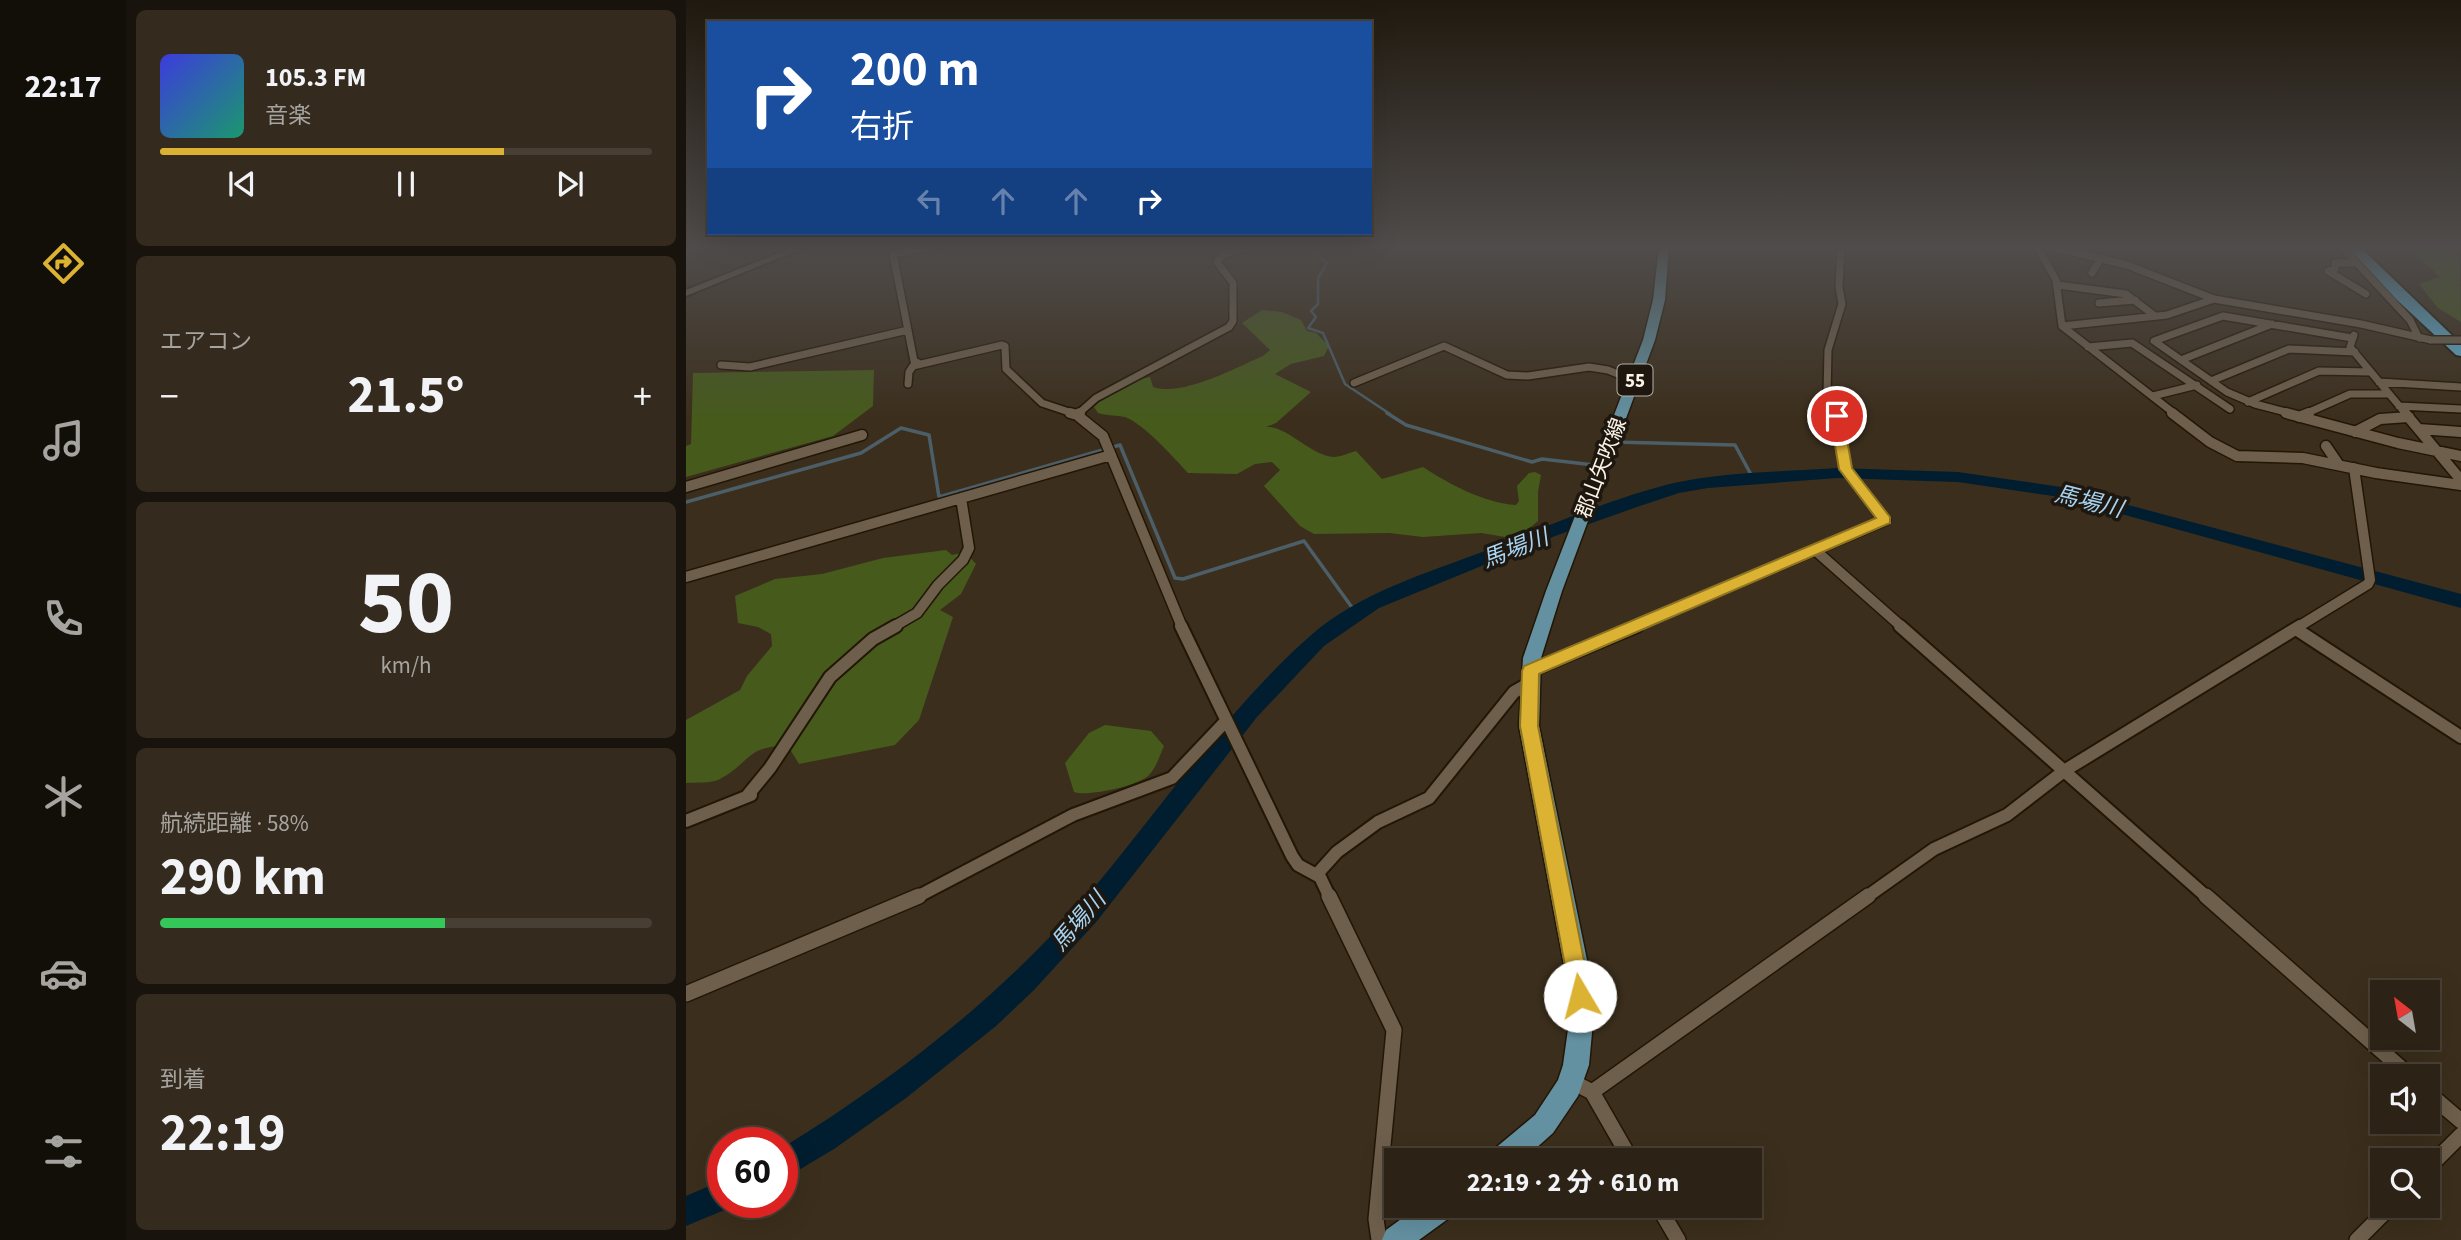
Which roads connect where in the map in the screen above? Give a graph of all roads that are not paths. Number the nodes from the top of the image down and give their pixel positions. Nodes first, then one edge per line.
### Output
1 (903, 304) edge
2 (1233, 304) edge
3 (1658, 304) edge
4 (1842, 304) edge
5 (2059, 304) edge
6 (2140, 304) edge
7 (2202, 304) edge
8 (2243, 304) edge
9 (2394, 304) edge
10 (2409, 304) edge
11 (2422, 304) edge
12 (2155, 316) junction
13 (2272, 324) junction
14 (2361, 324) junction
15 (2062, 326) junction
16 (908, 330) junction
17 (2352, 338) junction
18 (2419, 338) junction
19 (2461, 340) edge
20 (2088, 346) junction
21 (2355, 352) junction
22 (2461, 352) edge
23 (2170, 353) junction
24 (2154, 357) junction
25 (2181, 360) junction
26 (920, 364) junction
27 (721, 365) dead end
28 (2371, 372) junction
29 (1635, 381) junction
30 (2211, 381) junction
31 (2379, 382) junction
32 (1354, 383) dead end
33 (908, 384) dead end
34 (2197, 385) junction
35 (2461, 387) edge
36 (2389, 394) junction
37 (2153, 396) junction
38 (2248, 402) junction
39 (2399, 406) junction
40 (2461, 409) edge
41 (2230, 410) dead end
42 (1077, 415) junction
43 (2299, 417) junction
44 (2409, 417) junction
45 (2419, 429) junction
46 (2354, 432) junction
47 (2461, 432) edge
48 (862, 435) dead end
49 (2326, 446) dead end
50 (2440, 454) junction
51 (1111, 455) junction
52 (2461, 456) edge
53 (2339, 466) junction
54 (2354, 468) junction
55 (2461, 482) edge
56 (686, 487) edge
57 (961, 498) junction
58 (1815, 550) junction
59 (686, 577) edge
60 (2296, 629) junction
61 (1530, 677) junction
62 (1226, 724) junction
63 (2461, 737) edge
64 (2064, 771) junction
65 (686, 821) edge
66 (1318, 873) junction
67 (686, 994) edge
68 (2396, 1064) edge
69 (1571, 1081) junction
70 (1592, 1091) junction
71 (2440, 1103) edge
72 (2461, 1121) edge
73 (2461, 1135) edge
74 (1519, 1148) edge
75 (1624, 1148) edge
76 (2440, 1156) edge
77 (1426, 1218) edge
78 (1665, 1218) edge
79 (2379, 1218) edge
80 (1379, 1240) edge
81 (1396, 1240) edge
82 (1678, 1240) edge
83 (2357, 1240) edge

1 - 16 street
2 - 42 street
3 - 29 main road, 郡山矢吹線 / 55
4 - 58 street
5 - 15 street
6 - 12 street
7 - 12 street
8 - 14 street
9 - 18 street
10 - 22 highway
11 - 19 highway
12 - 15 street
13 - 17 street
13 - 23 street
13 - 25 street
14 - 17 street
14 - 18 street
15 - 20 street
16 - 26 street
16 - 27 street
17 - 21 street
18 - 19 street, bridge
20 - 24 street
20 - 37 street
21 - 28 street
21 - 30 street
23 - 24 street
23 - 25 street
24 - 34 street
25 - 30 street
26 - 33 street
26 - 42 street
28 - 31 street
28 - 38 street
29 - 32 street
29 - 61 main road, 郡山矢吹線 / 55
30 - 38 street
31 - 35 street
31 - 36 street
34 - 37 street
34 - 41 street
36 - 39 street
36 - 43 street
37 - 53 street
38 - 43 street
39 - 40 street
39 - 44 street
42 - 51 street
43 - 46 street
44 - 45 street
44 - 46 street
45 - 47 street
45 - 50 street
46 - 50 street
48 - 56 street
49 - 53 street
50 - 52 street
50 - 55 street
51 - 57 street
51 - 62 street
53 - 54 street
54 - 55 street
54 - 60 street
57 - 59 street
57 - 65 street
58 - 61 street
58 - 64 street
60 - 63 street
60 - 64 street
61 - 66 street
61 - 69 main road, 郡山矢吹線 / 55
62 - 66 street
62 - 67 street
64 - 68 street
64 - 70 street
66 - 80 street
69 - 70 street
69 - 74 main road, 郡山矢吹線 / 55
70 - 75 street
71 - 72 street
73 - 76 street
77 - 81 main road
78 - 82 street
79 - 83 street

